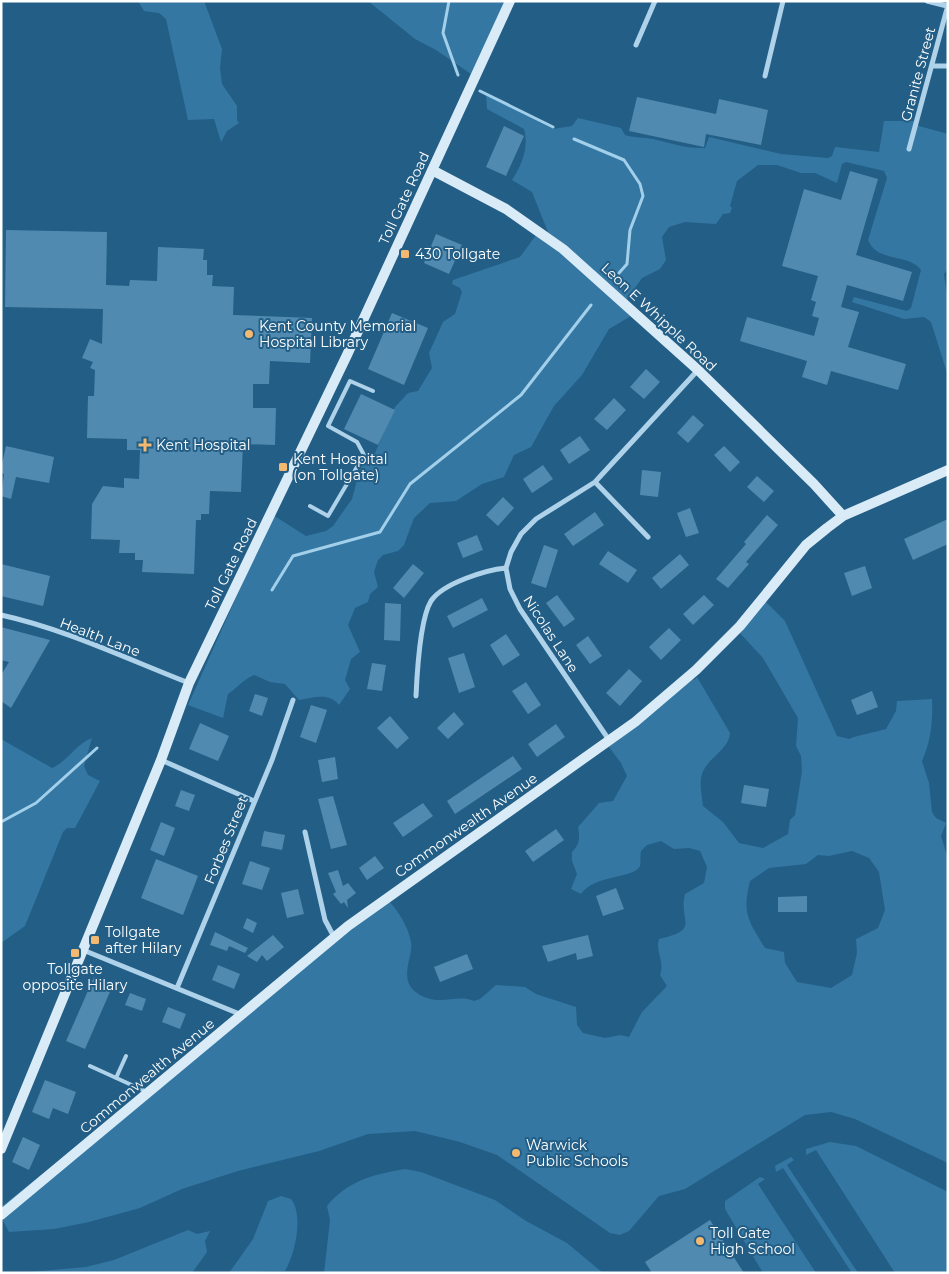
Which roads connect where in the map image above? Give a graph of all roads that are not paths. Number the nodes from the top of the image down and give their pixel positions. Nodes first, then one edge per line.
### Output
1 (510, 1) edge
2 (655, 1) edge
3 (783, 1) edge
4 (927, 1) edge
5 (948, 6) edge
6 (636, 45) dead end
7 (932, 66) junction
8 (948, 66) edge
9 (764, 76) dead end
10 (909, 149) dead end
11 (432, 170) junction
12 (698, 370) junction
13 (337, 375) junction
14 (350, 381) junction
15 (373, 390) dead end
16 (318, 415) junction
17 (330, 422) junction
18 (948, 470) edge
19 (595, 482) junction
20 (310, 506) dead end
21 (843, 516) junction
22 (648, 537) dead end
23 (506, 568) junction
24 (1, 615) edge
25 (189, 683) junction
26 (416, 696) dead end
27 (293, 700) dead end
28 (609, 740) junction
29 (162, 760) junction
30 (254, 801) junction
31 (305, 832) dead end
32 (334, 937) junction
33 (83, 950) junction
34 (178, 988) junction
35 (242, 1015) junction
36 (126, 1056) dead end
37 (90, 1066) dead end
38 (116, 1078) junction
39 (149, 1092) junction
40 (1, 1149) edge
41 (1, 1215) edge

1 - 11 street, Toll Gate Road
2 - 6 street
3 - 9 street
4 - 5 street
5 - 7 street, Granite Street
7 - 8 street
7 - 10 street, Granite Street
11 - 12 street, Leon E Whipple Road
11 - 13 street, Toll Gate Road
12 - 19 street
12 - 21 street, Leon E Whipple Road
13 - 14 lane
13 - 16 street, Toll Gate Road
14 - 15 lane
14 - 17 lane
16 - 17 lane
16 - 25 street, Toll Gate Road
17 - 20 lane
18 - 21 street, Commonwealth Avenue
19 - 22 street
19 - 23 street
21 - 28 street, Commonwealth Avenue
23 - 26 street
23 - 28 street, Nicolas Lane
24 - 25 street, Health Lane
25 - 29 street, Toll Gate Road
27 - 30 street, Forbes Street
28 - 32 street, Commonwealth Avenue
29 - 30 street
29 - 33 street, Toll Gate Road
30 - 34 street, Forbes Street
31 - 32 street
32 - 35 street, Commonwealth Avenue
33 - 34 street
33 - 40 street, Toll Gate Road
34 - 35 street
35 - 39 street, Commonwealth Avenue
36 - 38 lane
37 - 38 lane
38 - 39 lane
39 - 41 street, Commonwealth Avenue

